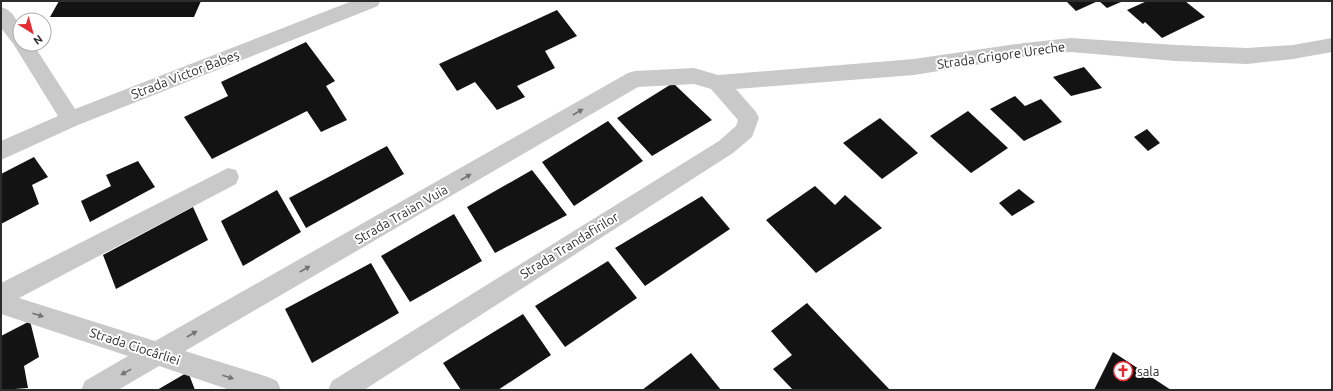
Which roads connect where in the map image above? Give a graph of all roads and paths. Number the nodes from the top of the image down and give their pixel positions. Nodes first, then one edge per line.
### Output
1 (4, 1) edge
2 (371, 1) edge
3 (1, 13) edge
4 (12, 29) edge
5 (1332, 45) edge
6 (28, 52) edge
7 (718, 83) junction
8 (71, 119) junction
9 (1, 151) edge
10 (228, 177) dead end
11 (4, 304) edge
12 (158, 354) junction
13 (94, 390) edge
14 (268, 390) edge
15 (341, 390) edge

1 - 3 street
2 - 8 street, Strada Victor Babeș
3 - 4 street
5 - 7 street, Strada Grigore Ureche
6 - 8 street
12 -> 7 street, Strada Traian Vuia
7 - 15 street, Strada Trandafirilor
8 - 9 street, Strada Victor Babeș
10 - 11 street
11 -> 12 street, Strada Ciocârliei
12 -> 13 street, Strada Traian Vuia
12 -> 14 street, Strada Ciocârliei

